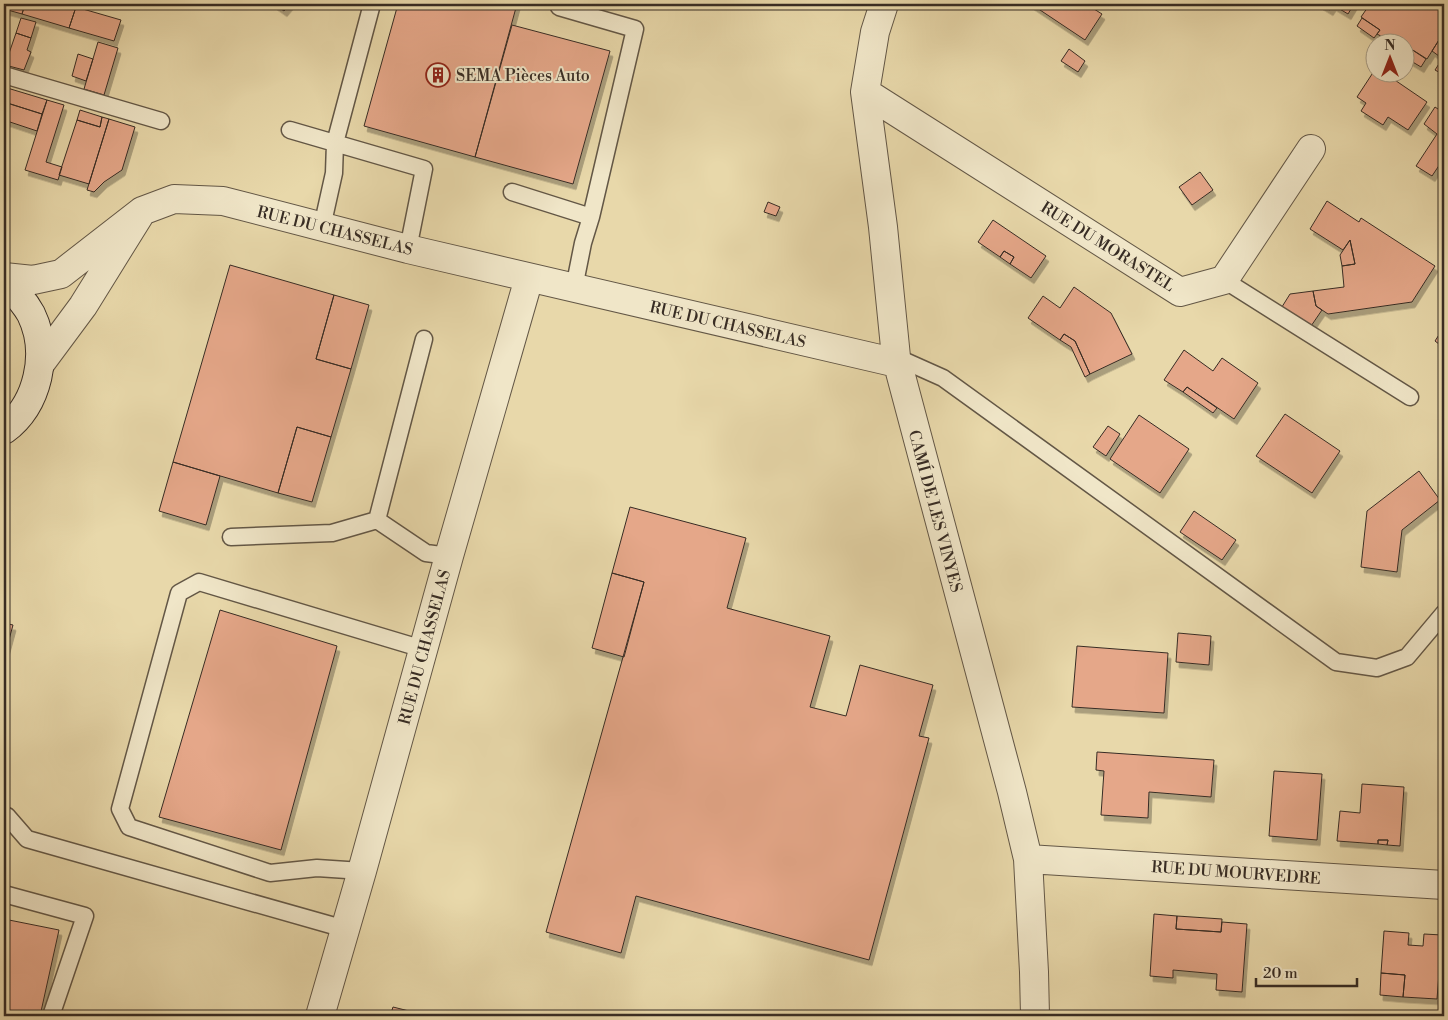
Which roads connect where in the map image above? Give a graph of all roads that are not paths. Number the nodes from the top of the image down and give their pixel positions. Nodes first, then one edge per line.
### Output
1 (372, 4) edge
2 (884, 4) edge
3 (559, 7) dead end
4 (4, 75) edge
5 (865, 92) junction
6 (161, 121) dead end
7 (290, 130) dead end
8 (335, 143) junction
9 (1311, 149) dead end
10 (512, 192) dead end
11 (142, 211) junction
12 (591, 217) junction
13 (322, 227) junction
14 (408, 249) junction
15 (4, 277) edge
16 (529, 278) junction
17 (1224, 280) junction
18 (4, 282) edge
19 (574, 288) junction
20 (424, 339) dead end
21 (897, 360) junction
22 (40, 364) junction
23 (1410, 398) dead end
24 (4, 430) edge
25 (377, 520) junction
26 (231, 537) dead end
27 (449, 556) junction
28 (1444, 613) edge
29 (424, 649) junction
30 (4, 815) edge
31 (1028, 859) junction
32 (362, 871) junction
33 (1444, 885) edge
34 (4, 894) edge
35 (345, 929) junction
36 (51, 1016) edge
37 (320, 1016) edge
38 (1035, 1016) edge

1 - 8 lane
2 - 5 street, CAMÍ DE LES VINYES
3 - 12 lane
4 - 6 lane
5 - 17 street, RUE DU MORASTEL
5 - 21 street, CAMÍ DE LES VINYES
7 - 8 lane
8 - 13 lane
8 - 14 lane
9 - 17 street
10 - 12 lane
11 - 13 street, RUE DU CHASSELAS
11 - 15 street, RUE DU CHASSELAS
11 - 22 street
12 - 19 lane
13 - 14 street, RUE DU CHASSELAS
14 - 16 street, RUE DU CHASSELAS
16 - 19 street, RUE DU CHASSELAS
16 - 27 street, RUE DU CHASSELAS
17 - 23 lane
18 - 22 street
19 - 21 street, RUE DU CHASSELAS
20 - 25 lane
21 - 28 lane
21 - 31 street, CAMÍ DE LES VINYES
22 - 24 street
25 - 26 lane
25 - 27 lane
27 - 29 street, RUE DU CHASSELAS
29 - 32 street, RUE DU CHASSELAS
29 - 32 lane
30 - 35 lane
31 - 33 street, RUE DU MOURVEDRE
31 - 38 street, CAMÍ DE LES VINYES
32 - 35 street, RUE DU CHASSELAS
34 - 36 lane
35 - 37 street, RUE DU CHASSELAS

